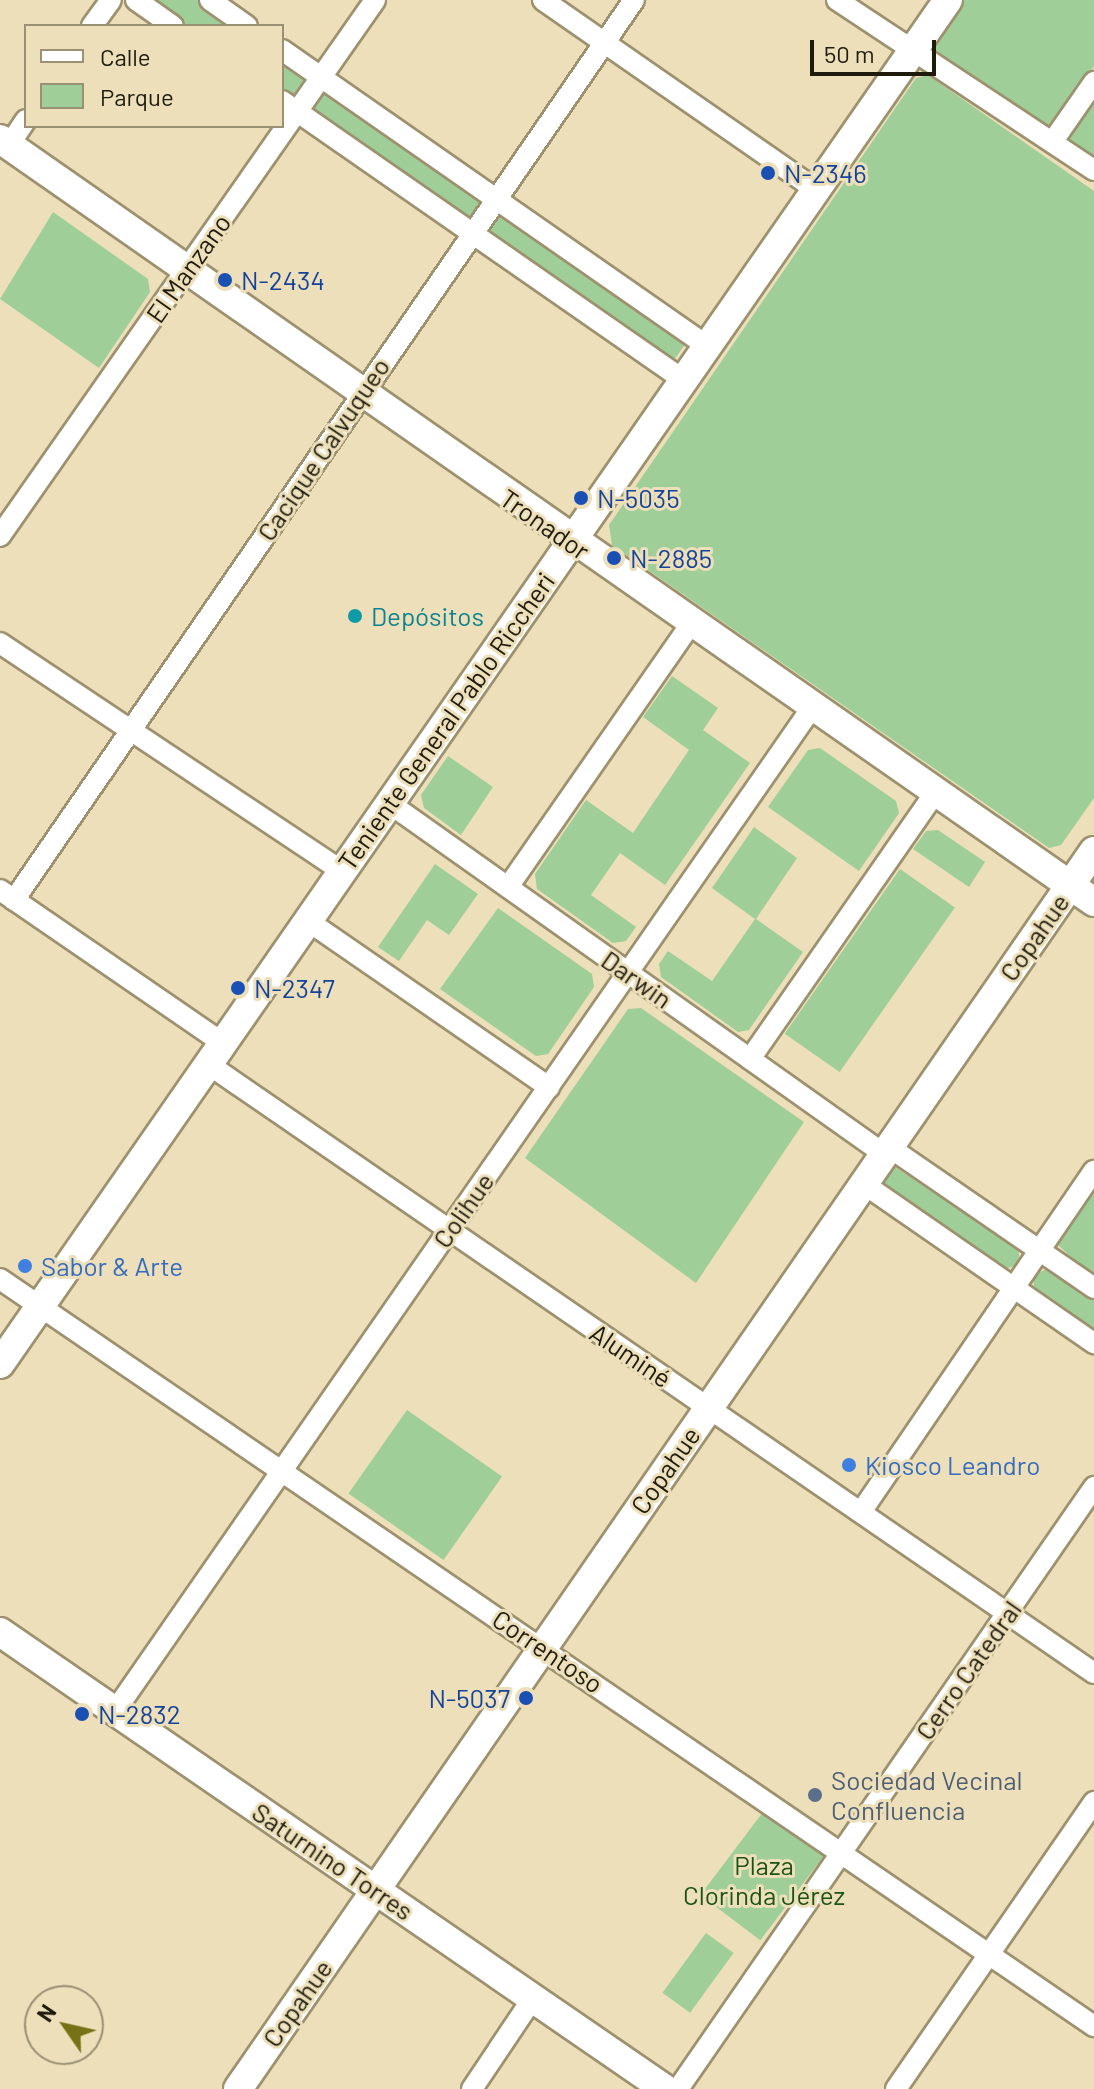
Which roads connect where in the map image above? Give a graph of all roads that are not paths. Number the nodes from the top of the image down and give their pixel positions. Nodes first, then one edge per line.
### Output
1 (111, 0) edge
2 (136, 0) edge
3 (210, 0) edge
4 (375, 0) edge
5 (543, 0) edge
6 (634, 0) edge
7 (837, 0) edge
8 (948, 0) edge
9 (93, 24) edge
10 (170, 24) edge
11 (244, 24) edge
12 (605, 43) junction
13 (914, 49) junction
14 (284, 51) edge
15 (321, 77) junction
16 (1094, 82) edge
17 (290, 107) edge
18 (24, 122) edge
19 (277, 128) edge
20 (1053, 141) junction
21 (4, 142) edge
22 (1094, 170) edge
23 (816, 190) junction
24 (496, 199) junction
25 (472, 234) junction
26 (186, 270) junction
27 (707, 346) junction
28 (683, 380) junction
29 (361, 394) junction
30 (0, 536) edge
31 (571, 542) junction
32 (690, 625) junction
33 (0, 643) edge
34 (811, 709) junction
35 (131, 730) junction
36 (935, 793) junction
37 (389, 803) junction
38 (1094, 851) edge
39 (342, 871) junction
40 (1070, 886) junction
41 (508, 887) junction
42 (7, 895) edge
43 (1094, 902) edge
44 (308, 921) junction
45 (628, 972) junction
46 (216, 1054) junction
47 (750, 1059) junction
48 (549, 1087) junction
49 (887, 1150) junction
50 (1094, 1171) edge
51 (864, 1184) junction
52 (449, 1230) junction
53 (1040, 1250) junction
54 (0, 1279) edge
55 (1014, 1288) junction
56 (1094, 1288) edge
57 (41, 1305) junction
58 (1094, 1343) edge
59 (0, 1364) edge
60 (709, 1408) junction
61 (283, 1469) junction
62 (1094, 1487) edge
63 (861, 1512) junction
64 (1007, 1613) junction
65 (0, 1632) edge
66 (543, 1647) junction
67 (1094, 1673) edge
68 (115, 1711) junction
69 (1094, 1802) edge
70 (841, 1852) junction
71 (375, 1890) junction
72 (989, 1954) junction
73 (533, 1998) junction
74 (1094, 2026) edge
75 (238, 2089) edge
76 (472, 2089) edge
77 (665, 2089) edge
78 (678, 2089) edge
79 (896, 2089) edge

1 - 9 street
2 - 10 street
3 - 11 street
4 - 15 street, El Manzano
5 - 12 street
6 - 12 street, Cacique Calvuqueo
7 - 13 street
8 - 13 street, Teniente General Pablo Riccheri
12 - 23 street
12 - 24 street, Cacique Calvuqueo
13 - 20 street
13 - 23 street, Teniente General Pablo Riccheri
14 - 15 street
15 - 17 street, El Manzano
15 - 24 street
16 - 20 street
17 - 25 street
18 - 21 street
19 - 26 street, El Manzano
20 - 22 street
21 - 26 street, Tronador
23 - 27 street, Teniente General Pablo Riccheri
24 - 25 street, Cacique Calvuqueo
24 - 27 street
25 - 28 street
25 - 29 street, Cacique Calvuqueo
26 - 29 street, Tronador
26 - 30 street, El Manzano
27 - 28 street, Teniente General Pablo Riccheri
28 - 31 street, Teniente General Pablo Riccheri
29 - 31 street, Tronador
29 - 35 street, Cacique Calvuqueo
31 - 32 street, Tronador
31 - 37 street, Teniente General Pablo Riccheri
32 - 34 street, Tronador
32 - 41 street
33 - 35 street
34 - 36 street, Tronador
34 - 45 street, Colihue
35 - 39 street
35 - 42 street, Cacique Calvuqueo
36 - 40 street, Tronador
36 - 47 street
37 - 39 street, Teniente General Pablo Riccheri
37 - 41 street, Darwin
38 - 40 street, Copahue
39 - 44 street, Teniente General Pablo Riccheri
40 - 43 street, Tronador
40 - 49 street, Copahue
41 - 45 street, Darwin
42 - 46 street, Aluminé
44 - 46 street, Teniente General Pablo Riccheri
44 - 48 street
45 - 47 street, Darwin
45 - 48 street, Colihue
46 - 52 street, Aluminé
46 - 57 street, Teniente General Pablo Riccheri
47 - 49 street, Darwin
48 - 52 street, Colihue
49 - 51 street, Copahue
49 - 53 street, Darwin
50 - 53 street
51 - 55 street
51 - 60 street, Copahue
52 - 60 street, Aluminé
52 - 61 street, Colihue
53 - 55 street
53 - 56 street, Darwin
54 - 57 street, Correntoso
55 - 58 street
55 - 63 street
57 - 59 street, Teniente General Pablo Riccheri
57 - 61 street, Correntoso
60 - 63 street, Aluminé
60 - 66 street, Copahue
61 - 66 street, Correntoso
61 - 68 street, Colihue
62 - 64 street, Cerro Catedral
63 - 64 street, Aluminé
64 - 67 street, Aluminé
64 - 70 street, Cerro Catedral
65 - 68 street, Saturnino Torres
66 - 70 street, Correntoso
66 - 71 street, Copahue
68 - 71 street, Saturnino Torres
69 - 72 street
70 - 72 street, Correntoso
70 - 78 street, Cerro Catedral
71 - 73 street, Saturnino Torres
71 - 75 street, Copahue
72 - 74 street, Correntoso
72 - 79 street
73 - 76 street
73 - 77 street, Saturnino Torres

